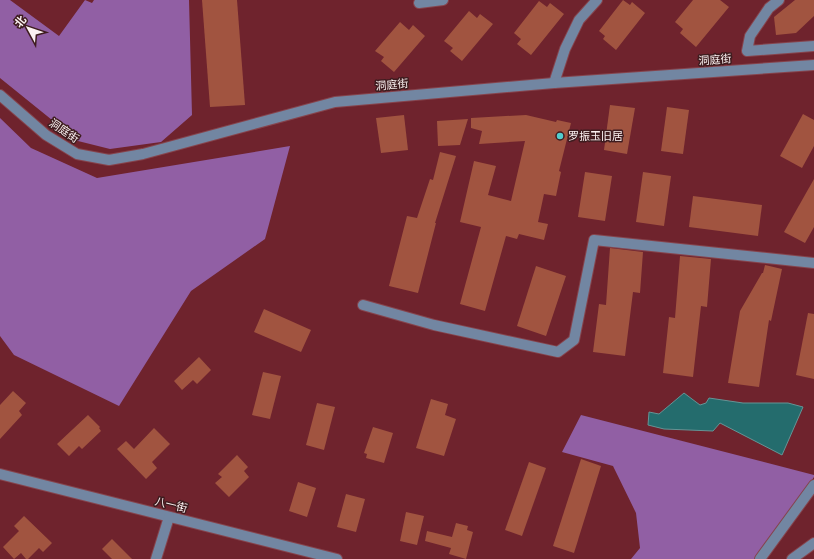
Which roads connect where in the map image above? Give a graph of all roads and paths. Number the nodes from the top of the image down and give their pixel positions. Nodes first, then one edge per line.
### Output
1 (443, 0) edge
2 (597, 0) edge
3 (779, 0) edge
4 (419, 3) dead end
5 (814, 46) edge
6 (814, 65) edge
7 (554, 83) junction
8 (0, 95) edge
9 (814, 263) edge
10 (363, 305) dead end
11 (0, 474) edge
12 (814, 485) edge
13 (170, 517) junction
14 (814, 543) edge
15 (156, 559) edge
16 (337, 559) edge
17 (760, 559) edge
18 (792, 559) edge

1 - 4 street
2 - 7 street
3 - 5 street
6 - 7 street, 洞庭街
7 - 8 street, 洞庭街
9 - 10 street
11 - 13 street, 八一街
12 - 17 street
13 - 15 street
13 - 16 street, 八一街
14 - 18 street

